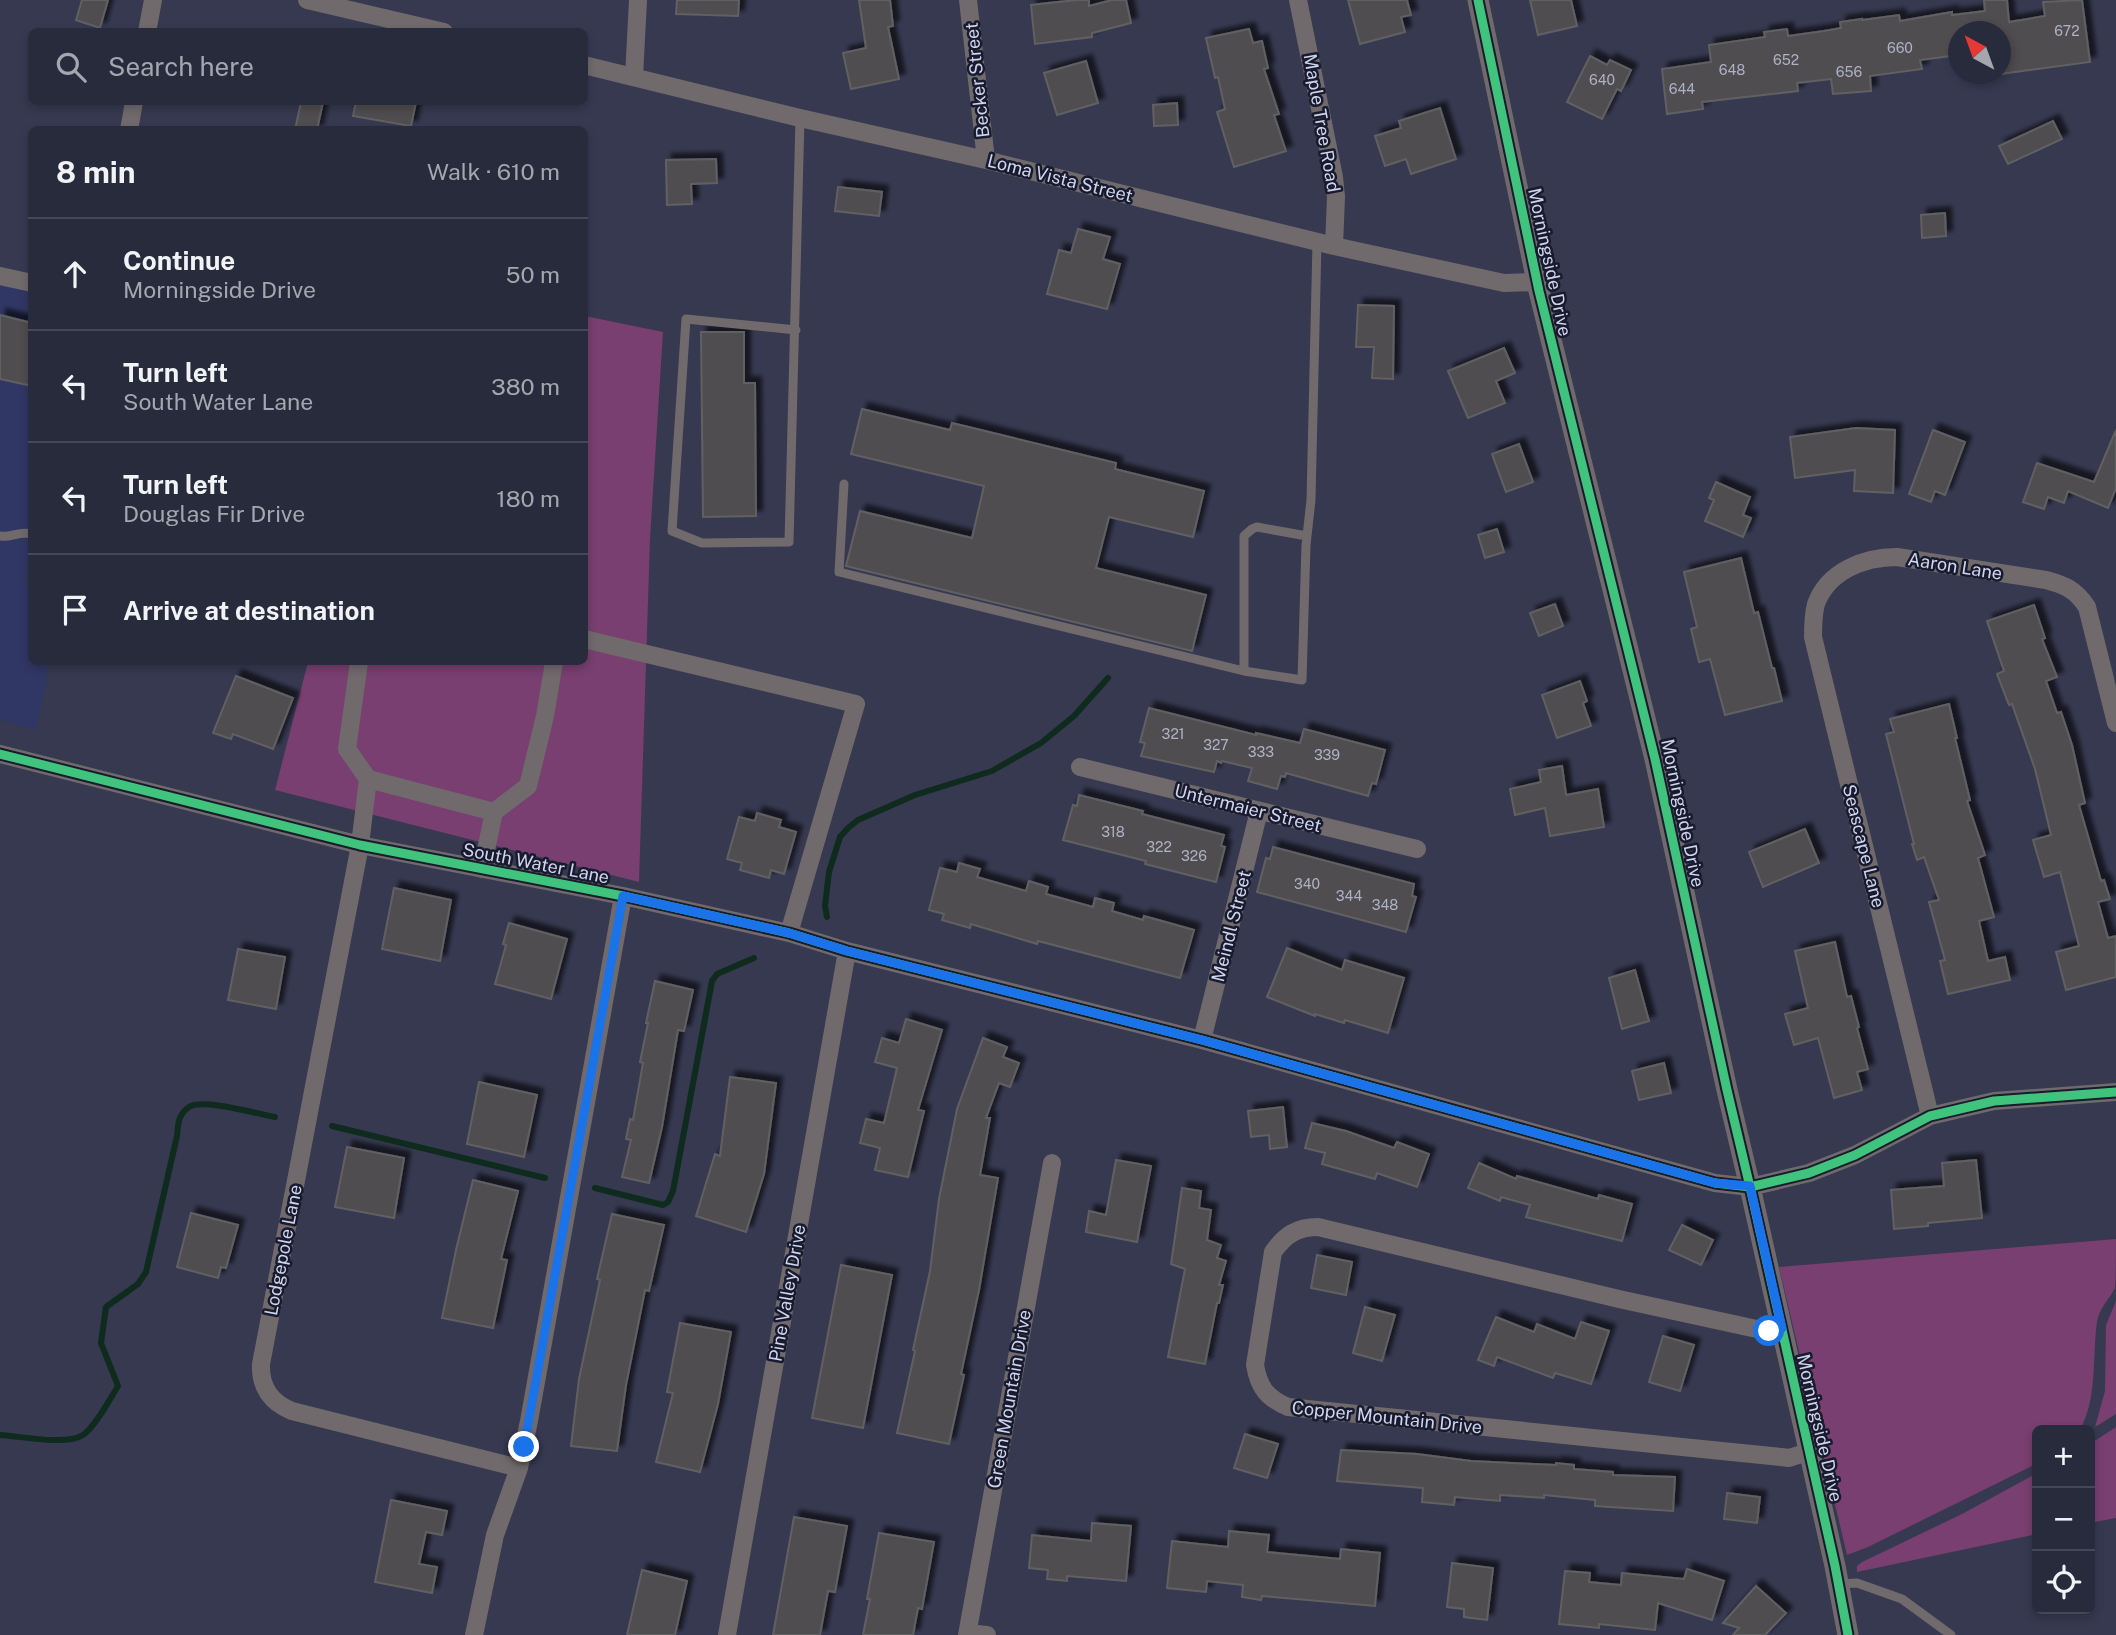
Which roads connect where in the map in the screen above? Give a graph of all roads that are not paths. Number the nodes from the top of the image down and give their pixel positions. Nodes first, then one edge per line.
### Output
1 (153, 0) edge
2 (307, 0) edge
3 (638, 0) edge
4 (968, 0) edge
5 (1298, 0) edge
6 (1478, 0) edge
7 (387, 8) edge
8 (148, 28) edge
9 (434, 28) edge
10 (588, 66) edge
11 (634, 77) junction
12 (133, 105) edge
13 (800, 118) junction
14 (130, 126) edge
15 (986, 160) junction
16 (1326, 244) junction
17 (0, 276) edge
18 (1537, 282) junction
19 (28, 283) edge
20 (796, 330) junction
21 (844, 484) dead end
22 (28, 533) edge
23 (0, 536) edge
24 (1307, 536) junction
25 (1834, 580) joint
26 (588, 640) edge
27 (359, 665) edge
28 (554, 665) edge
29 (1244, 671) junction
30 (2116, 723) edge
31 (0, 754) edge
32 (1080, 767) dead end
33 (368, 779) junction
34 (1259, 811) junction
35 (494, 812) junction
36 (360, 845) junction
37 (1417, 849) dead end
38 (482, 869) junction
39 (623, 896) junction
40 (789, 933) junction
41 (847, 951) junction
42 (1202, 1040) junction
43 (2116, 1092) edge
44 (1930, 1116) junction
45 (1052, 1163) dead end
46 (1750, 1186) junction
47 (1782, 1328) junction
48 (1808, 1452) junction
49 (519, 1468) junction
50 (1838, 1584) junction
51 (967, 1634) edge
52 (474, 1635) edge
53 (727, 1635) edge
54 (987, 1635) edge
55 (1848, 1635) edge
56 (1951, 1635) edge

1 - 8 street
2 - 7 street
3 - 11 street
4 - 15 street, Becker Street
5 - 16 street, Maple Tree Road
6 - 18 street, Morningside Drive
7 - 9 street
10 - 11 street, Loma Vista Street
11 - 13 street, Loma Vista Street
12 - 14 street
13 - 15 street, Loma Vista Street
13 - 20 lane
15 - 16 street, Loma Vista Street
16 - 18 street, Loma Vista Street
16 - 24 lane
17 - 19 street
18 - 46 street, Morningside Drive
20 - 20 lane
21 - 29 lane
22 - 23 lane
24 - 29 lane
24 - 29 lane
25 - 30 street, Aaron Lane
25 - 44 street, Seascape Lane
26 - 40 street
27 - 33 street
28 - 35 street
31 - 36 street, South Water Lane
32 - 34 street, Untermaier Street
33 - 35 street
33 - 36 street, Lodgepole Lane
34 - 37 street, Untermaier Street
34 - 42 street, Meindl Street
35 - 38 street
36 - 38 street, South Water Lane
36 - 49 street, Lodgepole Lane
38 - 39 street, South Water Lane
39 - 40 street, South Water Lane
39 - 49 street
40 - 41 street, South Water Lane
41 - 42 street, South Water Lane
41 - 53 street, Pine Valley Drive
42 - 46 street, South Water Lane
43 - 44 street, South Water Lane
44 - 46 street, South Water Lane
45 - 51 street, Green Mountain Drive
46 - 47 street, Morningside Drive
47 - 48 street, Morningside Drive
47 - 48 street, Copper Mountain Drive
48 - 50 street, Morningside Drive
49 - 52 street
50 - 55 street, Morningside Drive
50 - 56 lane
51 - 54 street

